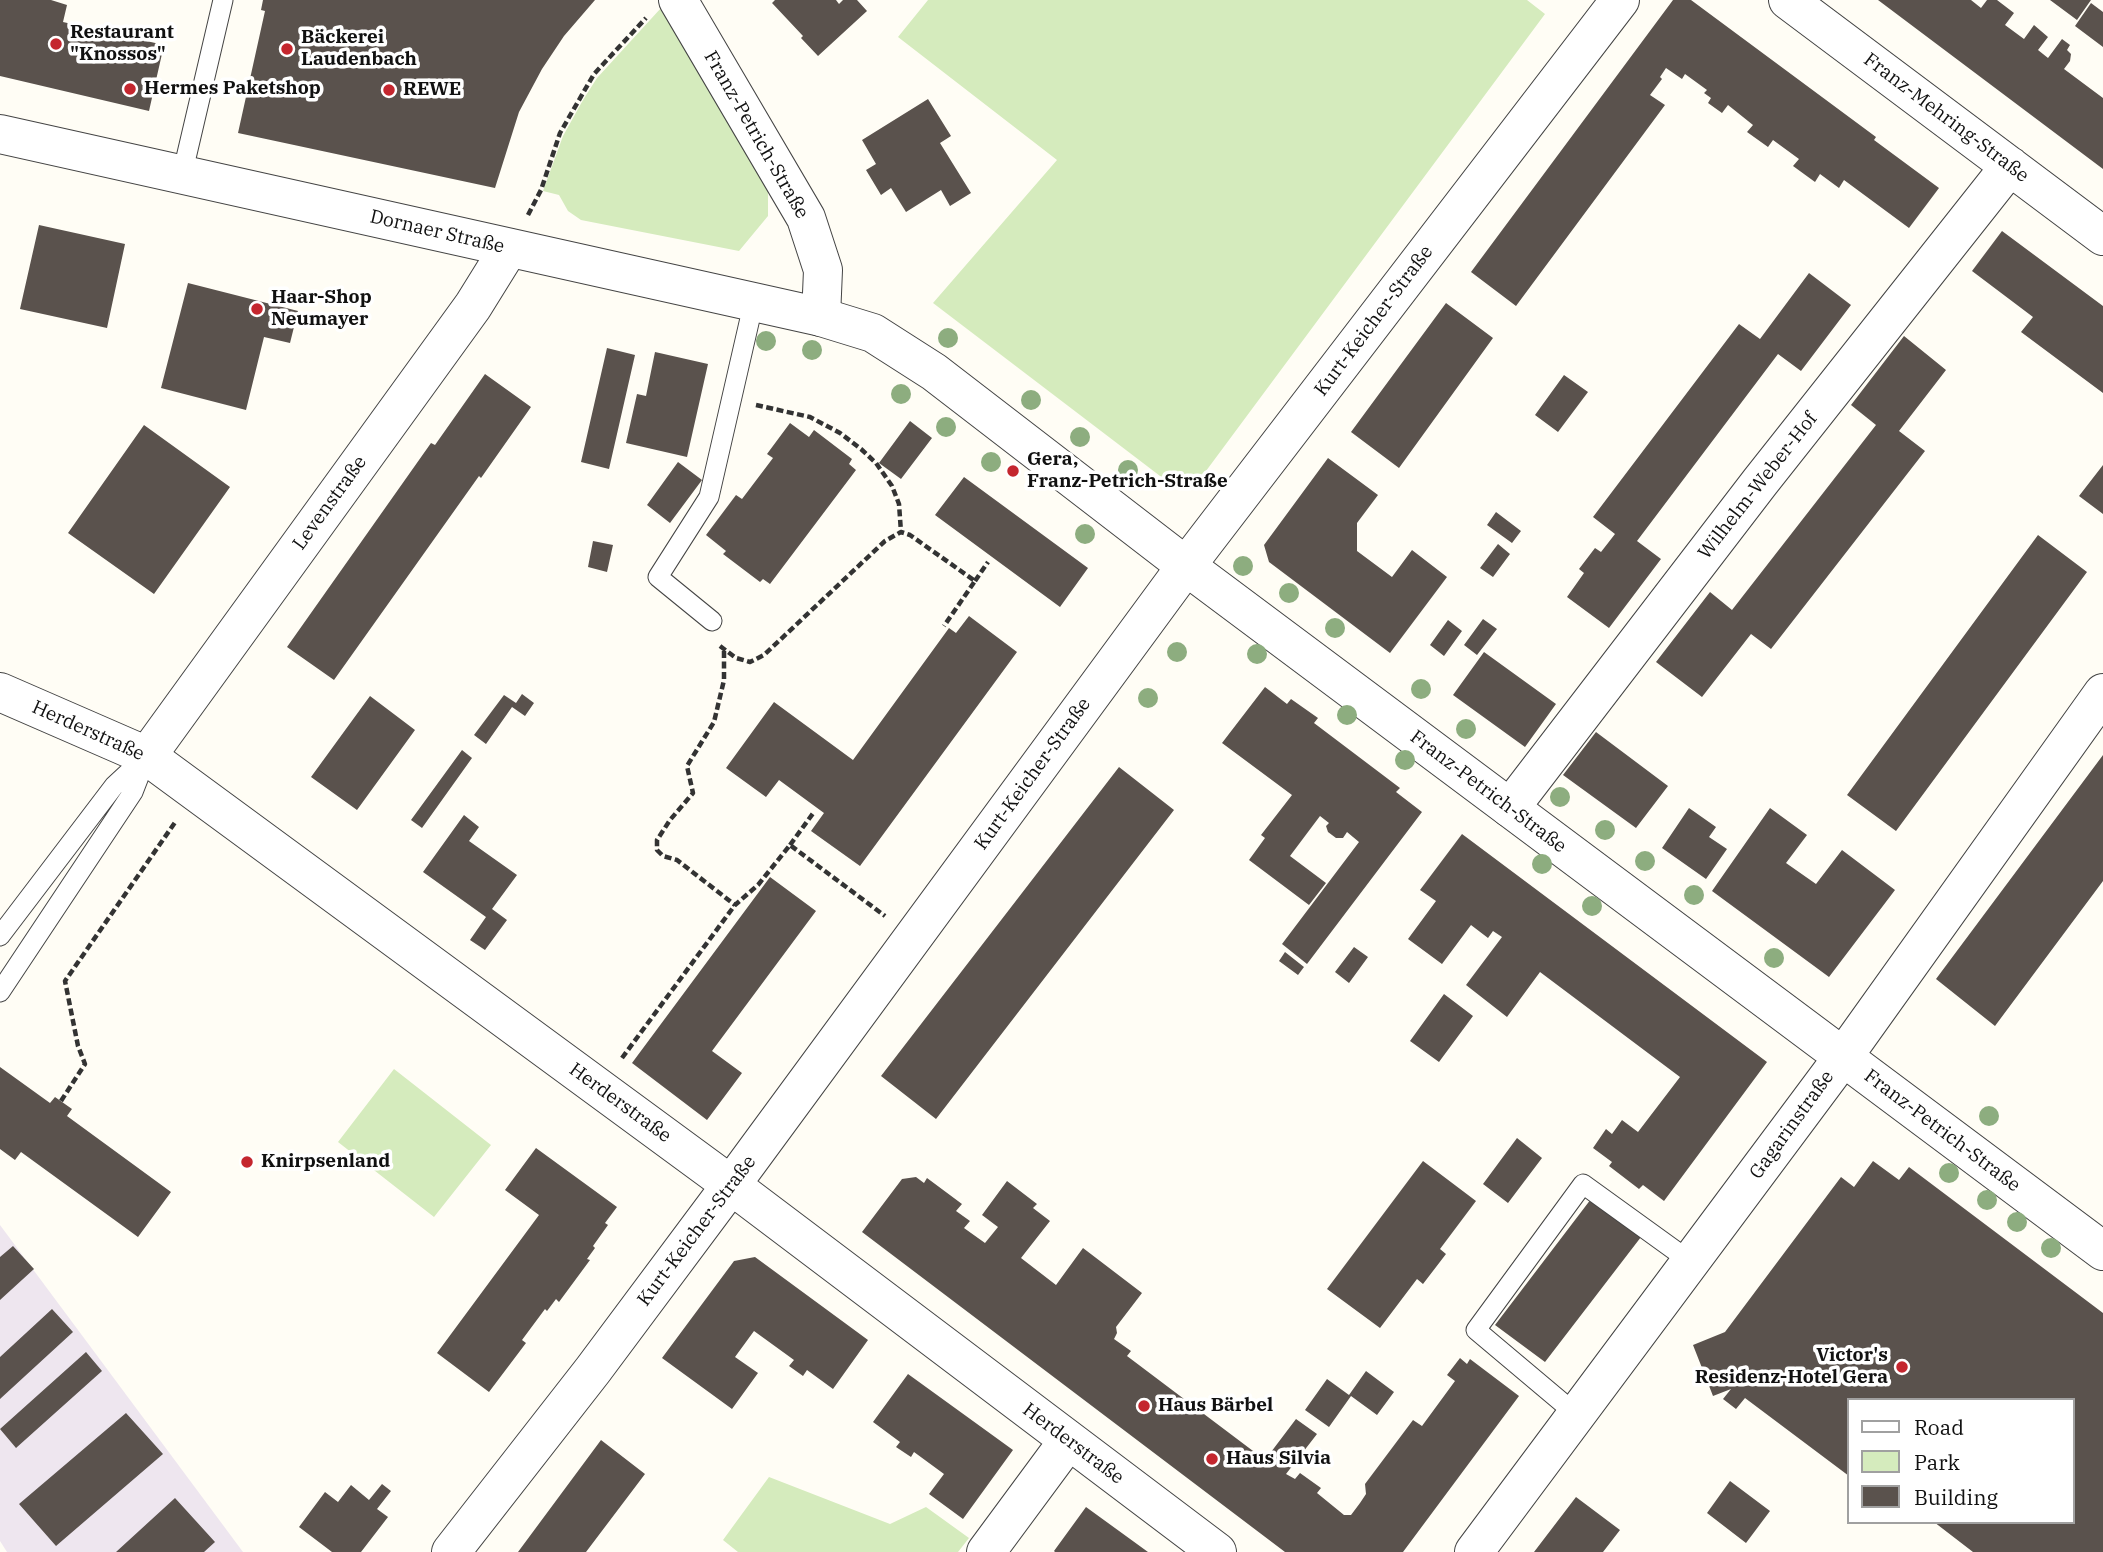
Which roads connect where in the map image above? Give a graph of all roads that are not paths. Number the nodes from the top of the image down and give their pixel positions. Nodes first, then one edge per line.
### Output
1 (223, 0) edge
2 (1620, 0) edge
3 (1788, 0) edge
4 (664, 7) edge
5 (0, 134) edge
6 (2010, 166) junction
7 (182, 175) junction
8 (2103, 236) edge
9 (509, 248) junction
10 (754, 302) junction
11 (821, 317) junction
12 (873, 333) joint
13 (1186, 566) junction
14 (712, 621) dead end
15 (0, 692) edge
16 (2103, 693) edge
17 (147, 756) junction
18 (1510, 808) junction
19 (0, 936) edge
20 (0, 992) edge
21 (1843, 1057) junction
22 (731, 1185) junction
23 (2103, 1251) edge
24 (1690, 1262) junction
25 (1577, 1415) junction
26 (1068, 1441) junction
27 (451, 1552) edge
28 (986, 1552) edge
29 (1217, 1552) edge
30 (1474, 1552) edge

1 - 7 lane
2 - 13 street, Kurt-Keicher-Straße
3 - 6 street, Franz-Mehring-Straße
4 - 11 street, Franz-Petrich-Straße
5 - 7 street, Dornaer Straße
6 - 8 street, Franz-Mehring-Straße
6 - 18 street, Wilhelm-Weber-Hof
7 - 9 street, Dornaer Straße
9 - 10 street, Dornaer Straße
9 - 17 street, Levenstraße
10 - 11 street, Dornaer Straße
10 - 14 lane
11 - 12 street, Dornaer Straße
12 - 13 street, Franz-Petrich-Straße
13 - 18 street, Franz-Petrich-Straße
13 - 22 street, Kurt-Keicher-Straße
15 - 17 street, Herderstraße
16 - 21 street, Gagarinstraße
17 - 19 lane
17 - 20 lane
17 - 22 street, Herderstraße
18 - 21 street, Franz-Petrich-Straße
21 - 23 street, Franz-Petrich-Straße
21 - 24 street, Gagarinstraße
22 - 26 street, Herderstraße
22 - 27 street, Kurt-Keicher-Straße
24 - 25 street, Gagarinstraße
24 - 25 lane
25 - 30 street, Gagarinstraße
26 - 28 street
26 - 29 street, Herderstraße

